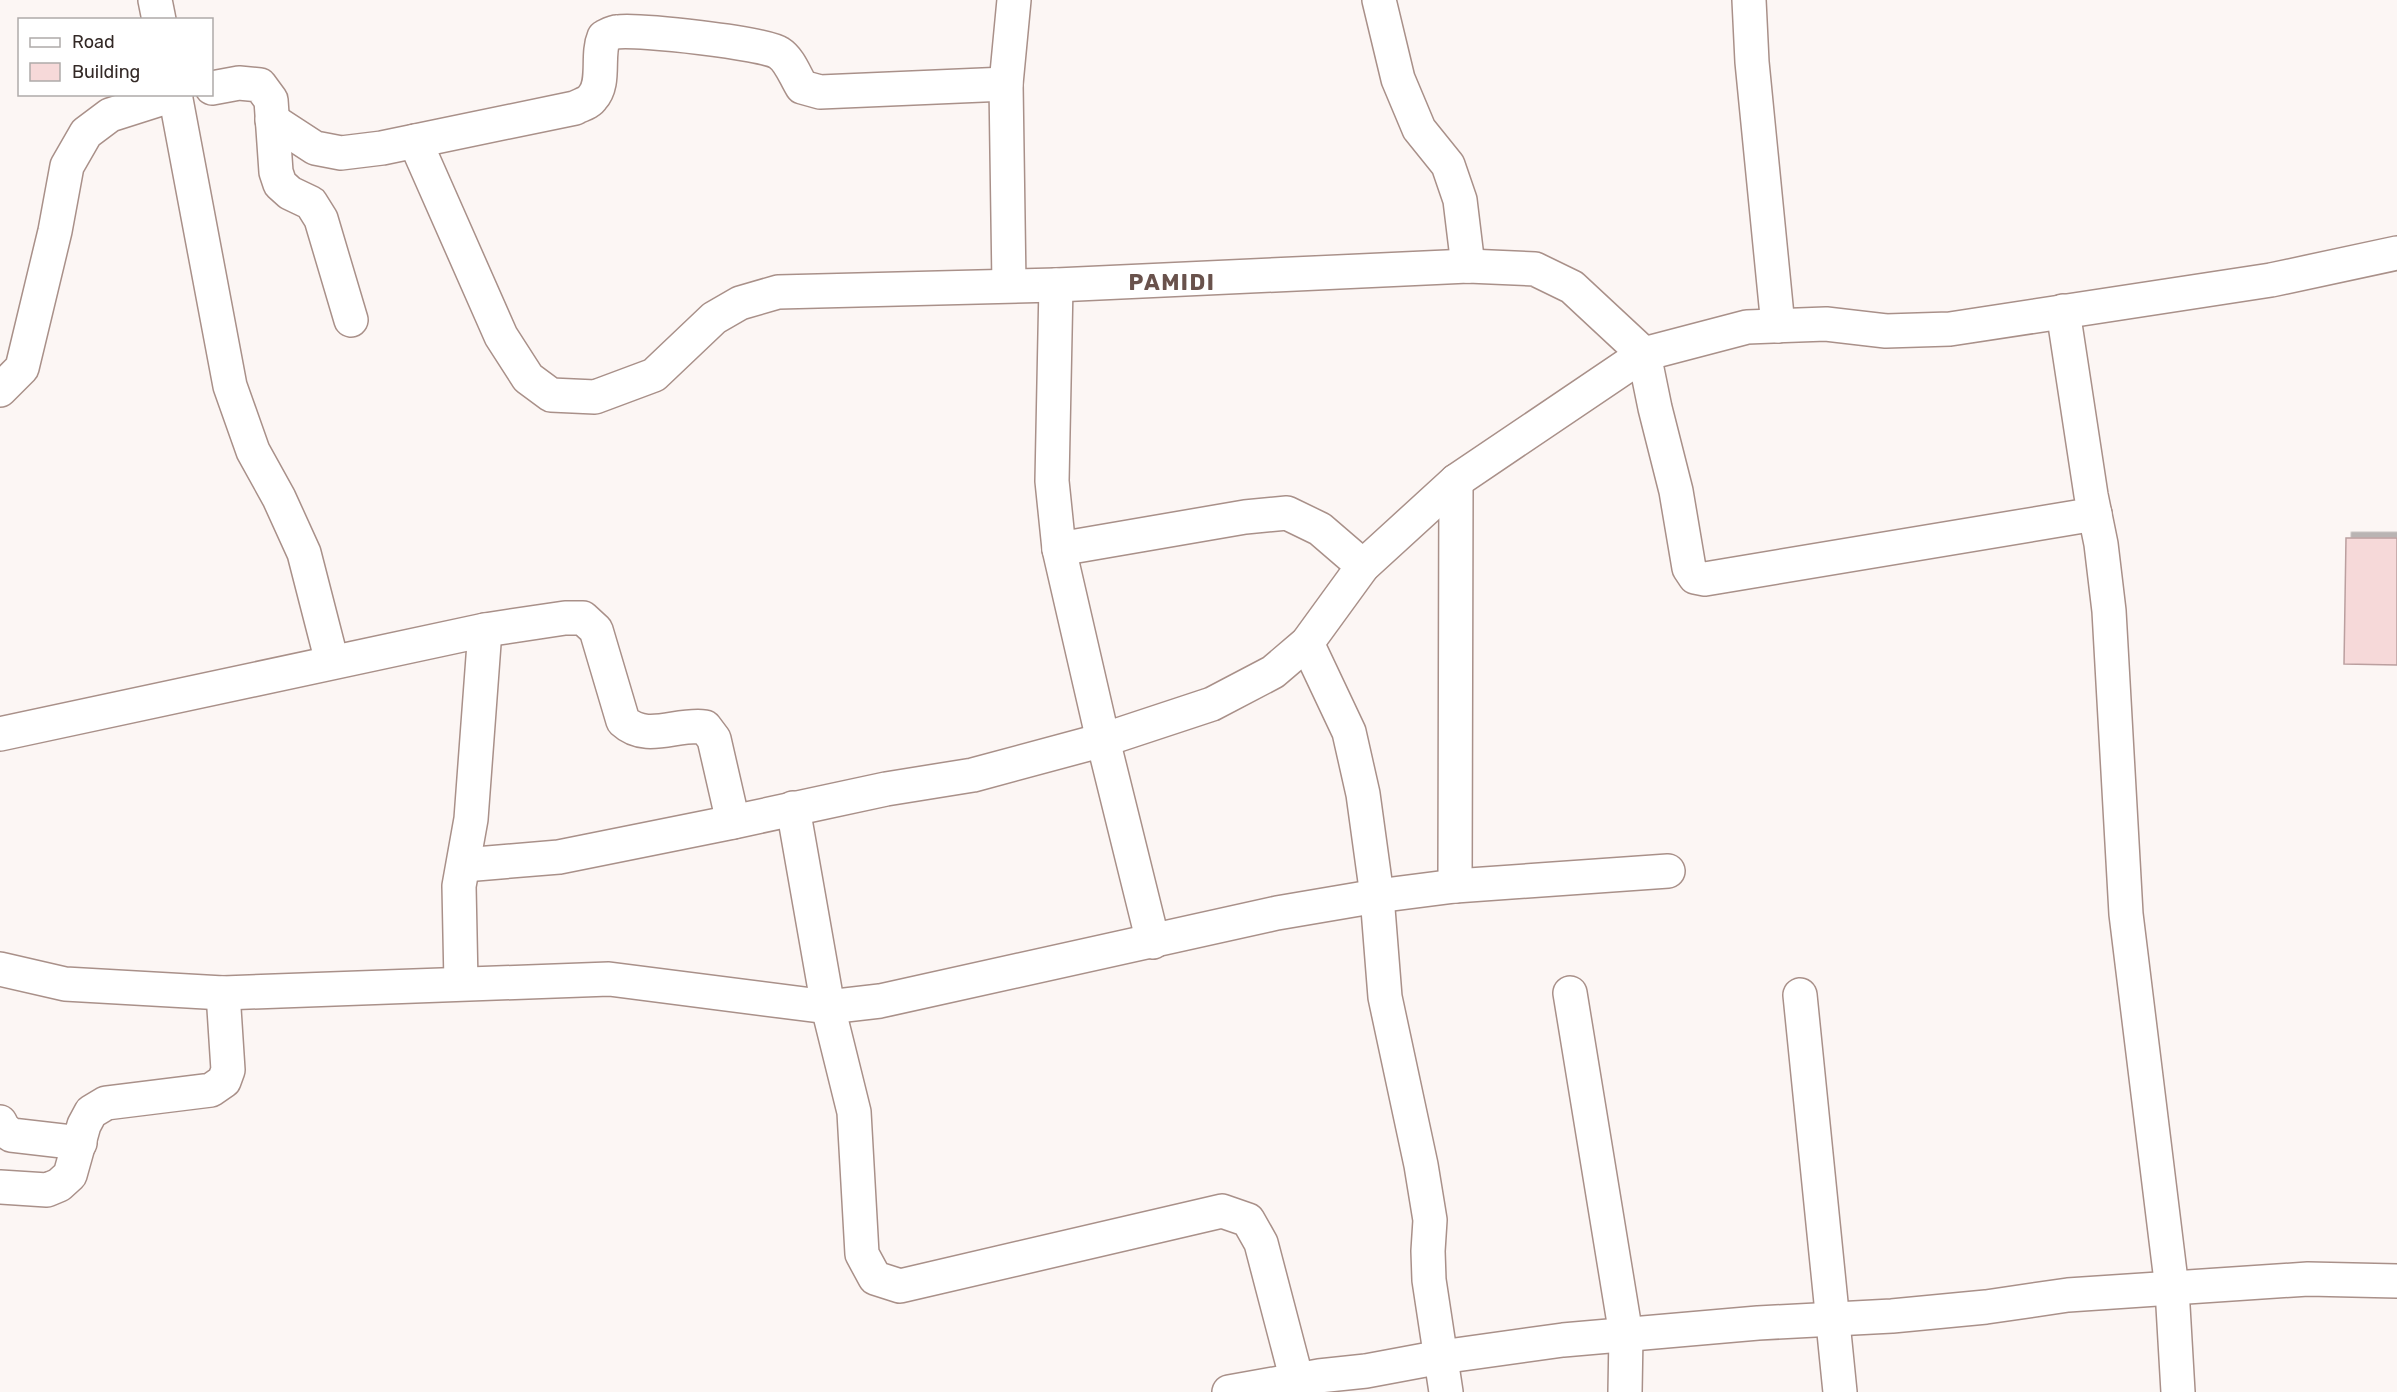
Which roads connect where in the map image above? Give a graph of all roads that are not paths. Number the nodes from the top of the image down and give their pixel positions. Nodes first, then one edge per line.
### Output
1 (155, 0) edge
2 (1014, 0) edge
3 (1379, 0) edge
4 (1749, 0) edge
5 (159, 18) edge
6 (1006, 84) junction
7 (213, 88) edge
8 (172, 96) edge
9 (175, 96) edge
10 (272, 120) junction
11 (415, 141) junction
12 (2397, 253) edge
13 (1468, 266) junction
14 (1009, 285) junction
15 (1056, 285) junction
16 (2062, 311) junction
17 (351, 320) dead end
18 (1778, 326) junction
19 (1644, 354) junction
20 (0, 390) edge
21 (1456, 481) junction
22 (2095, 514) junction
23 (1059, 549) junction
24 (1363, 566) junction
25 (485, 630) junction
26 (1307, 643) junction
27 (332, 663) junction
28 (0, 734) edge
29 (1103, 740) junction
30 (793, 808) junction
31 (733, 822) junction
32 (464, 865) junction
33 (1668, 871) dead end
34 (1455, 886) junction
35 (1377, 896) junction
36 (1153, 942) junction
37 (0, 969) edge
38 (461, 983) junction
39 (223, 993) junction
40 (1570, 993) dead end
41 (1800, 995) dead end
42 (828, 1007) junction
43 (0, 1122) edge
44 (80, 1143) junction
45 (0, 1187) edge
46 (2397, 1281) edge
47 (2172, 1289) junction
48 (1833, 1317) junction
49 (1626, 1335) junction
50 (1441, 1357) junction
51 (1298, 1387) edge
52 (1229, 1392) edge
53 (1446, 1392) edge
54 (1625, 1392) edge
55 (1840, 1392) edge
56 (2178, 1392) edge

1 - 5 street
2 - 6 street
3 - 13 street
4 - 18 street
6 - 11 street
6 - 14 street
7 - 10 street
8 - 20 street
9 - 27 street
10 - 11 street
10 - 17 street
11 - 14 street
12 - 16 street
13 - 15 street
13 - 19 street
14 - 15 street
15 - 23 street
16 - 18 street
16 - 22 street
18 - 19 street
19 - 21 street
19 - 22 street
21 - 24 street
21 - 34 street
22 - 47 street
23 - 24 street
23 - 29 street
24 - 26 street
25 - 27 street
25 - 31 street
25 - 32 street
26 - 29 street
26 - 35 street
27 - 28 street
29 - 30 street
29 - 36 street
30 - 31 street
30 - 42 street
31 - 32 street
32 - 38 street
33 - 34 street
34 - 35 street
35 - 36 street
35 - 50 street
36 - 42 street
37 - 39 street
38 - 39 street
38 - 42 street
39 - 44 street
40 - 49 street
41 - 48 street
42 - 51 street
43 - 44 street
44 - 45 street
46 - 47 street
47 - 48 street
47 - 56 street
48 - 49 street
48 - 55 street
49 - 50 street
49 - 54 street
50 - 51 street
50 - 53 street
51 - 52 street

